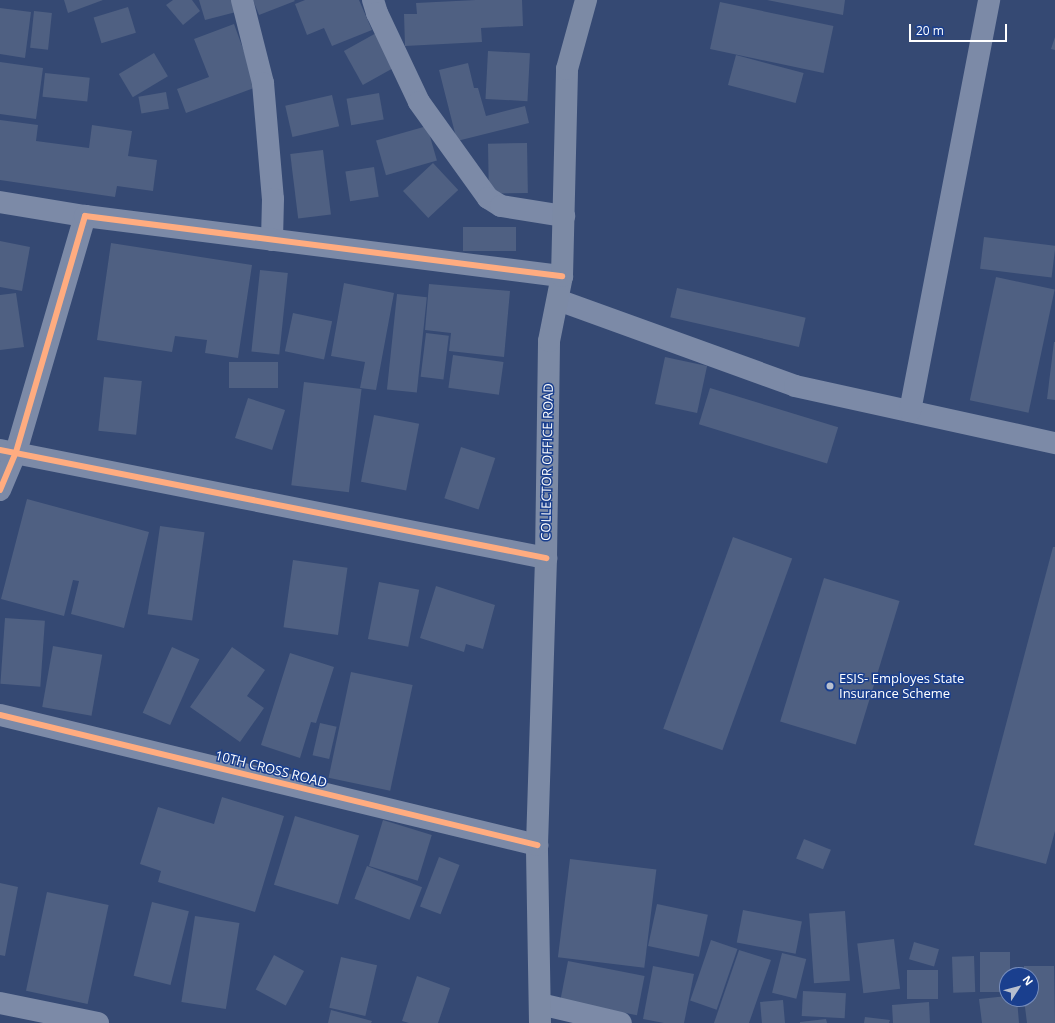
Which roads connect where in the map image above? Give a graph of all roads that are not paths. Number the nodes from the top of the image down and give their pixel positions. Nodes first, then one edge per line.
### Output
1 (242, 0) edge
2 (373, 0) edge
3 (586, 0) edge
4 (990, 0) edge
5 (0, 202) edge
6 (85, 216) junction
7 (564, 216) junction
8 (272, 240) junction
9 (562, 276) junction
10 (558, 300) junction
11 (910, 411) junction
12 (1055, 443) edge
13 (8, 451) edge
14 (0, 490) edge
15 (546, 558) junction
16 (0, 715) edge
17 (537, 845) junction
18 (0, 1003) edge
19 (540, 1014) edge
20 (98, 1023) edge
21 (621, 1023) edge

1 - 8 street
2 - 7 street
3 - 7 main road, COLLECTOR OFFICE ROAD
4 - 11 street
5 - 6 street
6 - 8 street
6 - 13 street
7 - 9 main road, COLLECTOR OFFICE ROAD
8 - 9 street
9 - 10 main road, COLLECTOR OFFICE ROAD
10 - 11 street
10 - 15 main road, COLLECTOR OFFICE ROAD
11 - 12 street
13 - 14 street
13 - 15 street
15 - 17 main road, COLLECTOR OFFICE ROAD
16 - 17 street, 10TH CROSS ROAD
17 - 19 main road, COLLECTOR OFFICE ROAD
18 - 20 street
19 - 21 street

